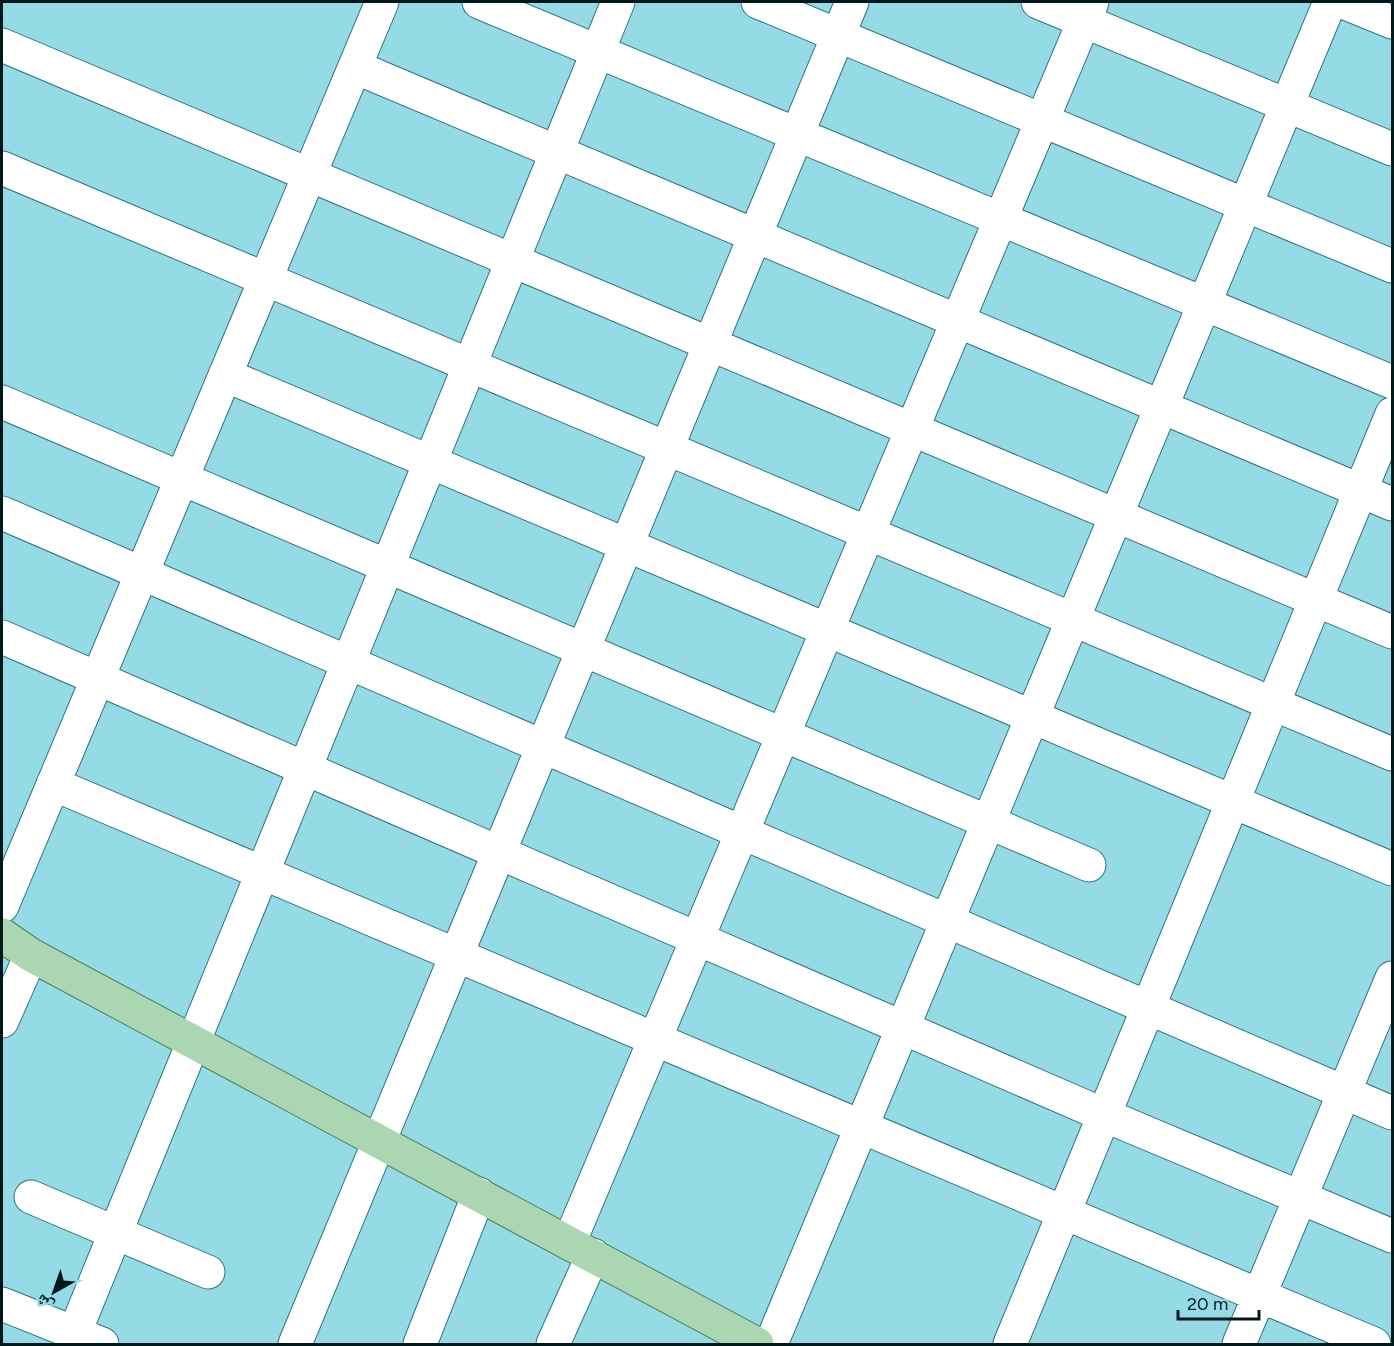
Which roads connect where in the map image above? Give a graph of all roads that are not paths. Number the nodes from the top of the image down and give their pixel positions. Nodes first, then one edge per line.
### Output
1 (382, 2) edge
2 (479, 2) edge
3 (618, 2) edge
4 (758, 2) edge
5 (852, 2) edge
6 (1038, 2) edge
7 (1329, 2) edge
8 (1343, 2) edge
9 (1088, 11) edge
10 (1392, 22) edge
11 (838, 35) junction
12 (2, 45) edge
13 (598, 51) junction
14 (355, 67) junction
15 (1287, 105) junction
16 (1042, 120) junction
17 (797, 134) junction
18 (1392, 149) edge
19 (557, 152) junction
20 (2, 168) edge
21 (309, 175) junction
22 (1245, 205) junction
23 (1001, 219) junction
24 (755, 236) junction
25 (512, 261) junction
26 (1392, 266) edge
27 (265, 279) junction
28 (1204, 303) junction
29 (958, 321) junction
30 (710, 344) junction
31 (470, 365) junction
32 (225, 375) junction
33 (1392, 382) edge
34 (2, 402) edge
35 (1161, 407) junction
36 (1392, 414) edge
37 (912, 429) junction
38 (667, 448) junction
39 (431, 462) junction
40 (182, 478) junction
41 (1361, 491) junction
42 (1392, 504) edge
43 (2, 513) edge
44 (1116, 515) junction
45 (868, 533) junction
46 (626, 545) junction
47 (388, 566) junction
48 (141, 574) junction
49 (1316, 599) junction
50 (1073, 619) junction
51 (827, 630) junction
52 (1392, 632) edge
53 (2, 637) edge
54 (583, 650) junction
55 (349, 663) junction
56 (97, 678) junction
57 (1274, 704) junction
58 (1032, 717) junction
59 (783, 735) junction
60 (542, 747) junction
61 (1392, 754) edge
62 (306, 768) junction
63 (53, 784) junction
64 (1233, 802) junction
65 (988, 822) junction
66 (742, 832) junction
67 (499, 852) junction
68 (1089, 865) dead end
69 (1392, 869) edge
70 (263, 873) junction
71 (2, 906) edge
72 (948, 921) junction
73 (2, 935) edge
74 (698, 939) junction
75 (32, 955) junction
76 (456, 955) junction
77 (1392, 978) edge
78 (1148, 1008) junction
79 (2, 1021) edge
80 (903, 1027) junction
81 (655, 1039) junction
82 (194, 1042) junction
83 (1345, 1093) junction
84 (1392, 1113) edge
85 (1104, 1115) junction
86 (862, 1127) junction
87 (379, 1141) junction
88 (479, 1194) junction
89 (31, 1197) dead end
90 (1300, 1197) junction
91 (1064, 1213) junction
92 (116, 1233) junction
93 (1392, 1236) edge
94 (581, 1249) junction
95 (208, 1272) dead end
96 (1259, 1296) junction
97 (2, 1304) edge
98 (82, 1341) edge
99 (295, 1344) edge
100 (420, 1344) edge
101 (553, 1344) edge
102 (757, 1344) edge
103 (771, 1344) edge
104 (1010, 1344) edge
105 (1239, 1344) edge
106 (1374, 1344) edge

1 - 14 street
2 - 13 street
3 - 13 street
4 - 11 street
5 - 11 street
6 - 9 street
7 - 15 street
8 - 10 street
9 - 15 street
9 - 16 street
11 - 16 street
11 - 17 street
12 - 21 street
13 - 17 street
13 - 19 street
14 - 19 street
14 - 21 street
15 - 18 street
15 - 22 street
16 - 22 street
16 - 23 street
17 - 23 street
17 - 24 street
19 - 24 street
19 - 25 street
20 - 27 street
21 - 25 street
21 - 27 street
22 - 26 street
22 - 28 street
23 - 28 street
23 - 29 street
24 - 29 street
24 - 30 street
25 - 30 street
25 - 31 street
27 - 31 street
27 - 32 street
28 - 33 street
28 - 35 street
29 - 35 street
29 - 37 street
30 - 37 street
30 - 38 street
31 - 38 street
31 - 39 street
32 - 39 street
32 - 40 street
34 - 40 street
35 - 41 street
35 - 44 street
36 - 41 street
37 - 44 street
37 - 45 street
38 - 45 street
38 - 46 street
39 - 46 street
39 - 47 street
40 - 47 street
40 - 48 street
41 - 42 street
41 - 49 street
43 - 48 street
44 - 49 street
44 - 50 street
45 - 50 street
45 - 51 street
46 - 51 street
46 - 54 street
47 - 54 street
47 - 55 street
48 - 55 street
48 - 56 street
49 - 52 street
49 - 57 street
50 - 57 street
50 - 58 street
51 - 58 street
51 - 59 street
53 - 56 street
54 - 59 street
54 - 60 street
55 - 60 street
55 - 62 street
56 - 62 street
56 - 63 street
57 - 61 street
57 - 64 street
58 - 64 street
58 - 65 street
59 - 65 street
59 - 66 street
60 - 66 street
60 - 67 street
62 - 67 street
62 - 70 street
63 - 70 street
63 - 71 street
64 - 69 street
64 - 78 street
65 - 68 street
65 - 72 street
66 - 72 street
66 - 74 street
67 - 74 street
67 - 76 street
70 - 76 street
70 - 82 street
72 - 78 street
72 - 80 street
73 - 75 main road
74 - 80 street
74 - 81 street
75 - 79 street
75 - 82 main road
76 - 81 street
76 - 87 street
77 - 83 street
78 - 83 street
78 - 85 street
80 - 85 street
80 - 86 street
81 - 86 street
81 - 94 street
82 - 87 main road
82 - 92 street
83 - 84 street
83 - 90 street
85 - 90 street
85 - 91 street
86 - 91 street
86 - 103 street
87 - 88 main road
87 - 99 street
88 - 94 main road
88 - 100 street
89 - 92 street
90 - 93 street
90 - 96 street
91 - 96 street
91 - 104 street
92 - 95 street
92 - 98 street
94 - 101 street
94 - 102 main road
96 - 105 street
96 - 106 street
97 - 98 street

